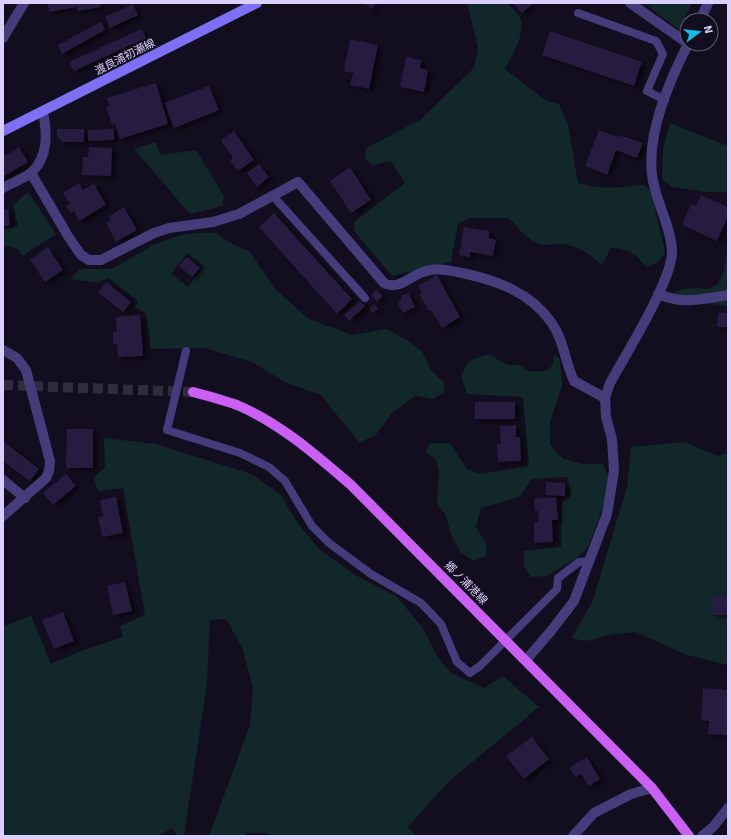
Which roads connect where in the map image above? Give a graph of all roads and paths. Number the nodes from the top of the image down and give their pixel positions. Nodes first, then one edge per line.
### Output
1 (24, 3) edge
2 (257, 3) edge
3 (630, 3) edge
4 (578, 14) dead end
5 (3, 38) edge
6 (679, 38) edge
7 (683, 52) edge
8 (665, 100) junction
9 (43, 112) junction
10 (3, 131) edge
11 (30, 173) junction
12 (3, 188) edge
13 (273, 196) junction
14 (658, 294) junction
15 (728, 295) edge
16 (365, 298) dead end
17 (3, 350) edge
18 (186, 351) dead end
19 (193, 392) tunnel mouth
20 (604, 398) junction
21 (3, 480) edge
22 (25, 498) junction
23 (3, 516) edge
24 (590, 561) junction
25 (526, 660) junction
26 (652, 788) junction
27 (728, 808) edge
28 (573, 836) edge
29 (689, 836) edge
30 (702, 836) edge

1 - 5 street
2 - 9 main road, 渡良浦初瀬線
3 - 6 street
4 - 8 lane
7 - 8 street
8 - 14 street
9 - 10 main road, 渡良浦初瀬線
9 - 11 street
11 - 12 street
11 - 13 street
13 - 16 lane
13 - 20 street
14 - 15 street
14 - 20 street
17 - 22 street
18 - 24 lane
19 - 25 main road, 郷ノ浦港線
20 - 24 street
21 - 22 street
22 - 23 street
24 - 25 street
25 - 26 main road, 郷ノ浦港線
26 - 28 street
26 - 29 main road, 郷ノ浦港線
27 - 30 street

